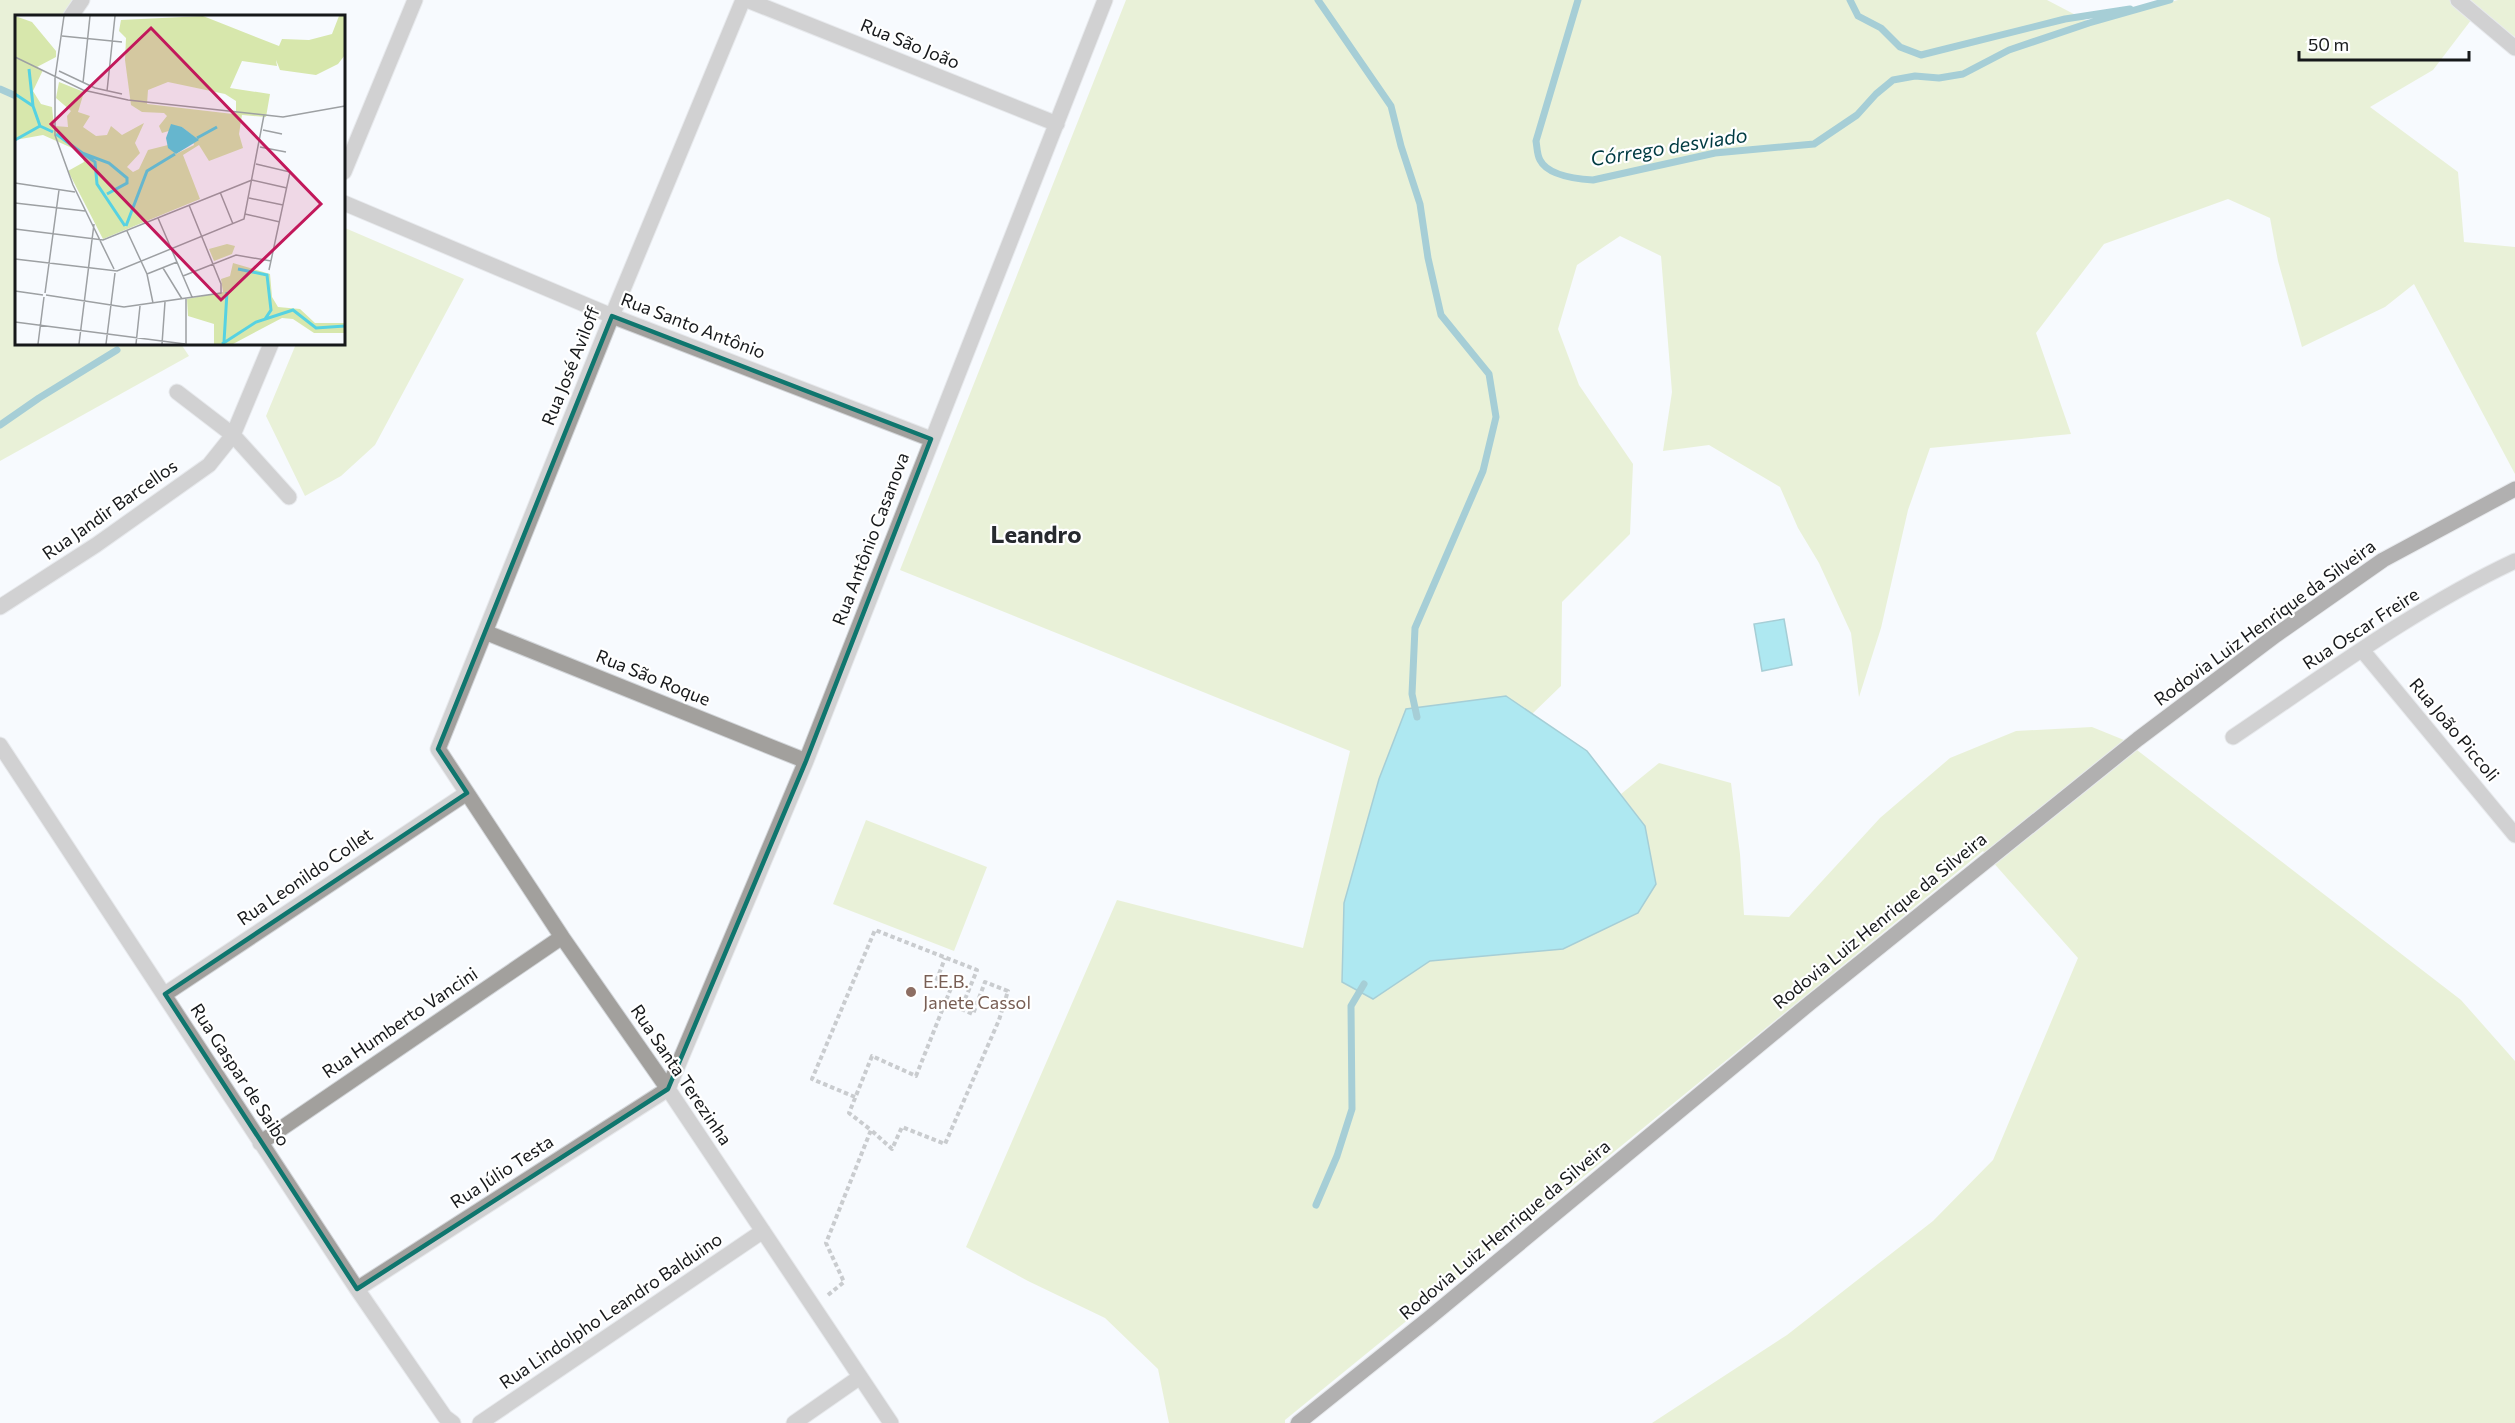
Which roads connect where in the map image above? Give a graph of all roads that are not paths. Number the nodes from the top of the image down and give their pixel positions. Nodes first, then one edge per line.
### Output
1 (82, 0) edge
2 (415, 0) edge
3 (745, 0) edge
4 (1105, 0) edge
5 (2458, 0) edge
6 (72, 15) edge
7 (2515, 48) edge
8 (1057, 124) junction
9 (345, 170) edge
10 (345, 203) edge
11 (612, 316) junction
12 (271, 345) edge
13 (177, 392) dead end
14 (232, 435) junction
15 (931, 439) junction
16 (2515, 489) edge
17 (289, 497) dead end
18 (2515, 561) edge
19 (0, 607) edge
20 (485, 632) junction
21 (2362, 650) junction
22 (2233, 737) dead end
23 (0, 745) edge
24 (438, 749) joint
25 (806, 761) junction
26 (466, 793) junction
27 (2515, 835) edge
28 (562, 936) junction
29 (165, 994) junction
30 (668, 1089) junction
31 (260, 1143) junction
32 (764, 1231) junction
33 (357, 1289) junction
34 (860, 1377) junction
35 (453, 1423) edge
36 (480, 1423) edge
37 (794, 1423) edge
38 (891, 1423) edge
39 (1298, 1423) edge

1 - 6 street
2 - 9 street
3 - 8 street, Rua São João
3 - 11 street, Rua José Aviloff
4 - 8 street, Rua Antônio Casanova
5 - 7 street
8 - 15 street, Rua Antônio Casanova
10 - 11 street, Rua Santo Antônio
11 - 15 street, Rua Santo Antônio
11 - 20 street, Rua José Aviloff
12 - 14 street, Rua Jandir Barcellos
13 - 14 street
14 - 17 street
14 - 19 street, Rua Jandir Barcellos
15 - 25 street, Rua Antônio Casanova
16 - 39 main road, Rodovia Luiz Henrique da Silveira
18 - 21 street, Rua Oscar Freire
20 - 24 street, Rua José Aviloff
20 - 25 street, Rua São Roque
21 - 22 street, Rua Oscar Freire
21 - 27 street, Rua João Piccoli
23 - 29 street, Rua Gaspar de Saibo
24 - 26 street, Rua Santa Terezinha
25 - 30 street, Rua Antônio Casanova
26 - 28 street, Rua Santa Terezinha
26 - 29 street, Rua Leonildo Collet
28 - 30 street, Rua Santa Terezinha
28 - 31 street, Rua Humberto Vancini
29 - 31 street, Rua Gaspar de Saibo
30 - 32 street, Rua Santa Terezinha
30 - 33 street, Rua Júlio Testa
31 - 33 street, Rua Gaspar de Saibo
32 - 34 street, Rua Santa Terezinha
32 - 36 street, Rua Lindolpho Leandro Balduino
33 - 35 street, Rua Gaspar de Saibo
34 - 37 street
34 - 38 street, Rua Santa Terezinha

